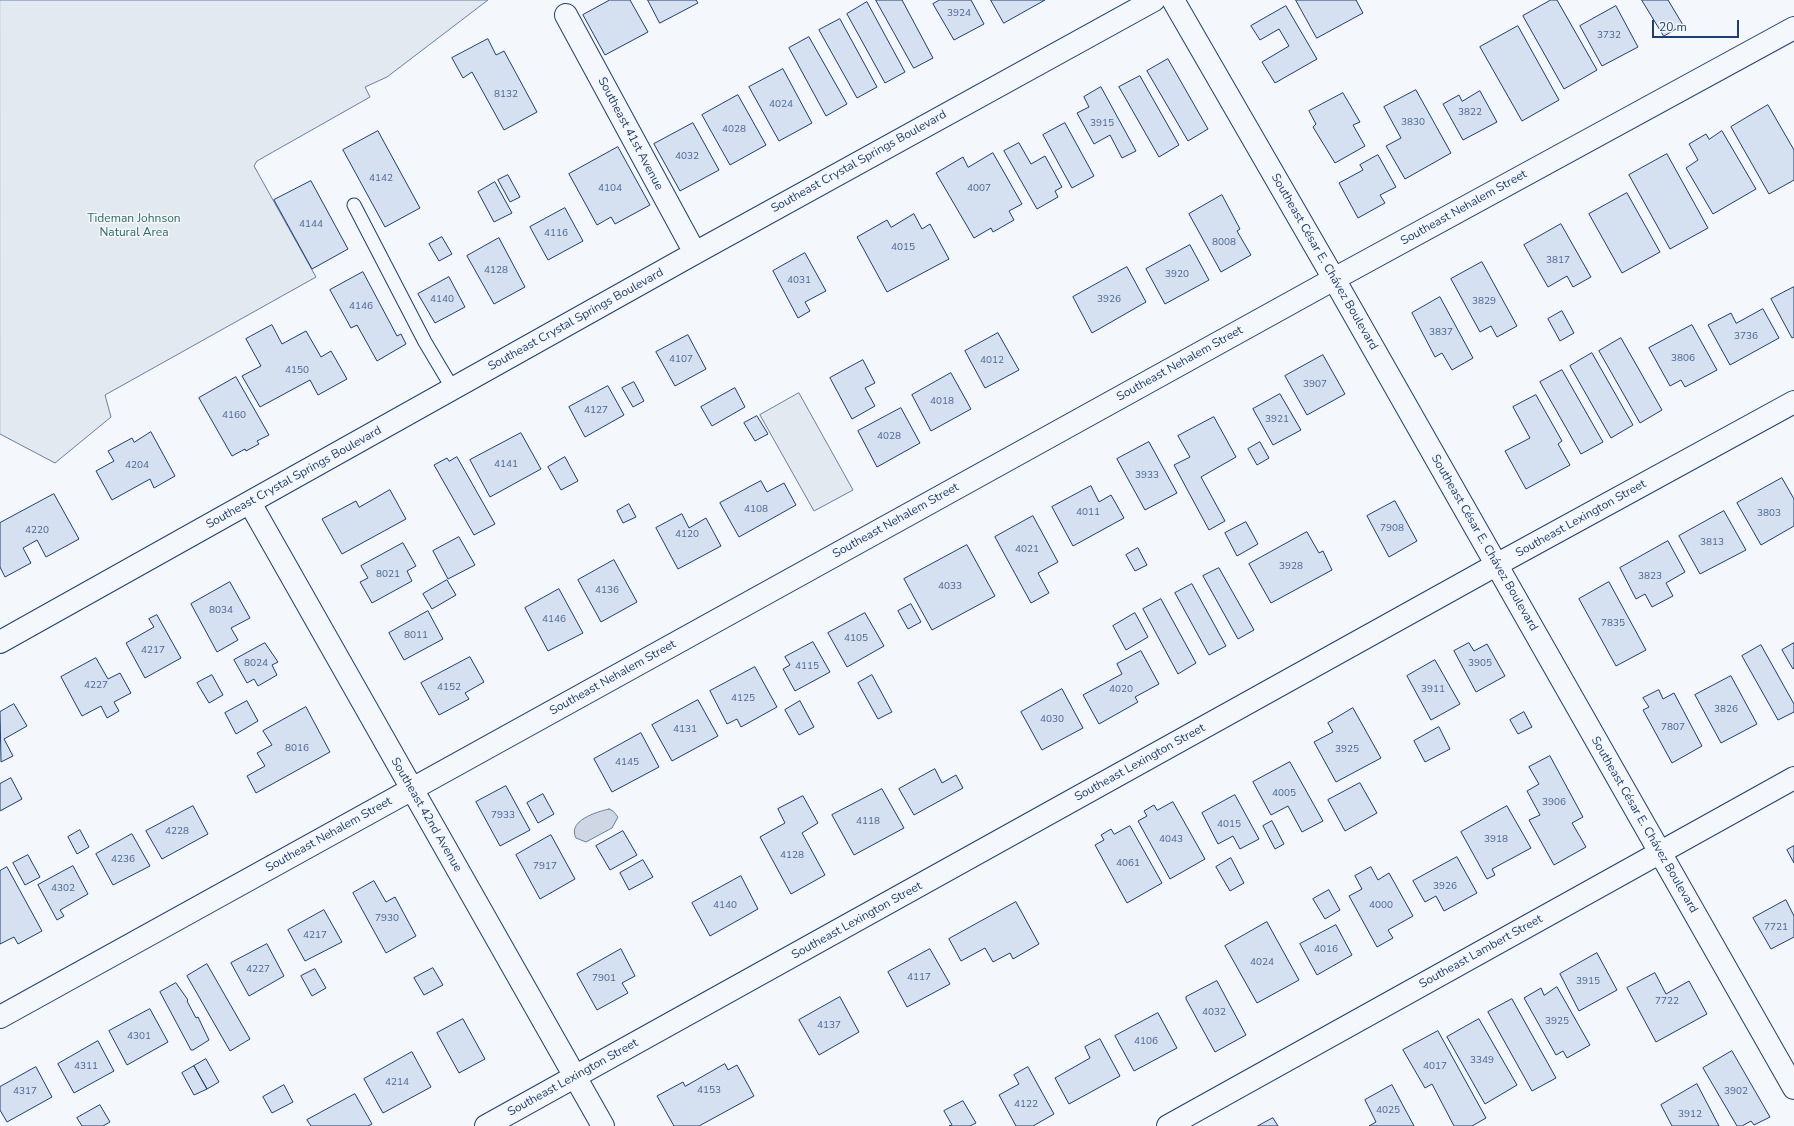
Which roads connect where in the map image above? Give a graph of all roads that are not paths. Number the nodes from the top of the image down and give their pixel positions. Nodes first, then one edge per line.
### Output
1 (1154, 0) edge
2 (1173, 0) edge
3 (566, 15) dead end
4 (1794, 28) edge
5 (354, 205) dead end
6 (695, 253) junction
7 (1334, 278) junction
8 (453, 389) junction
9 (1794, 402) edge
10 (250, 503) junction
11 (1496, 565) junction
12 (0, 642) edge
13 (1794, 778) edge
14 (412, 789) junction
15 (1660, 852) junction
16 (0, 1017) edge
17 (575, 1077) junction
18 (1794, 1088) edge
19 (486, 1126) edge
20 (603, 1126) edge
21 (1168, 1126) edge

1 - 6 street, Southeast Crystal Springs Boulevard
2 - 7 street, Southeast César E. Chávez Boulevard
3 - 6 street, Southeast 41st Avenue
4 - 7 street, Southeast Nehalem Street
5 - 8 lane
6 - 8 street, Southeast Crystal Springs Boulevard
7 - 11 street, Southeast César E. Chávez Boulevard
7 - 14 street, Southeast Nehalem Street
8 - 10 street, Southeast Crystal Springs Boulevard
9 - 11 street, Southeast Lexington Street
10 - 12 street, Southeast Crystal Springs Boulevard
10 - 14 street, Southeast 42nd Avenue
11 - 15 street, Southeast César E. Chávez Boulevard
11 - 17 street, Southeast Lexington Street
13 - 15 street, Southeast Lambert Street
14 - 16 street, Southeast Nehalem Street
14 - 17 street, Southeast 42nd Avenue
15 - 18 street, Southeast César E. Chávez Boulevard
15 - 21 street, Southeast Lambert Street
17 - 19 street, Southeast Lexington Street
17 - 20 street, Southeast 42nd Avenue

